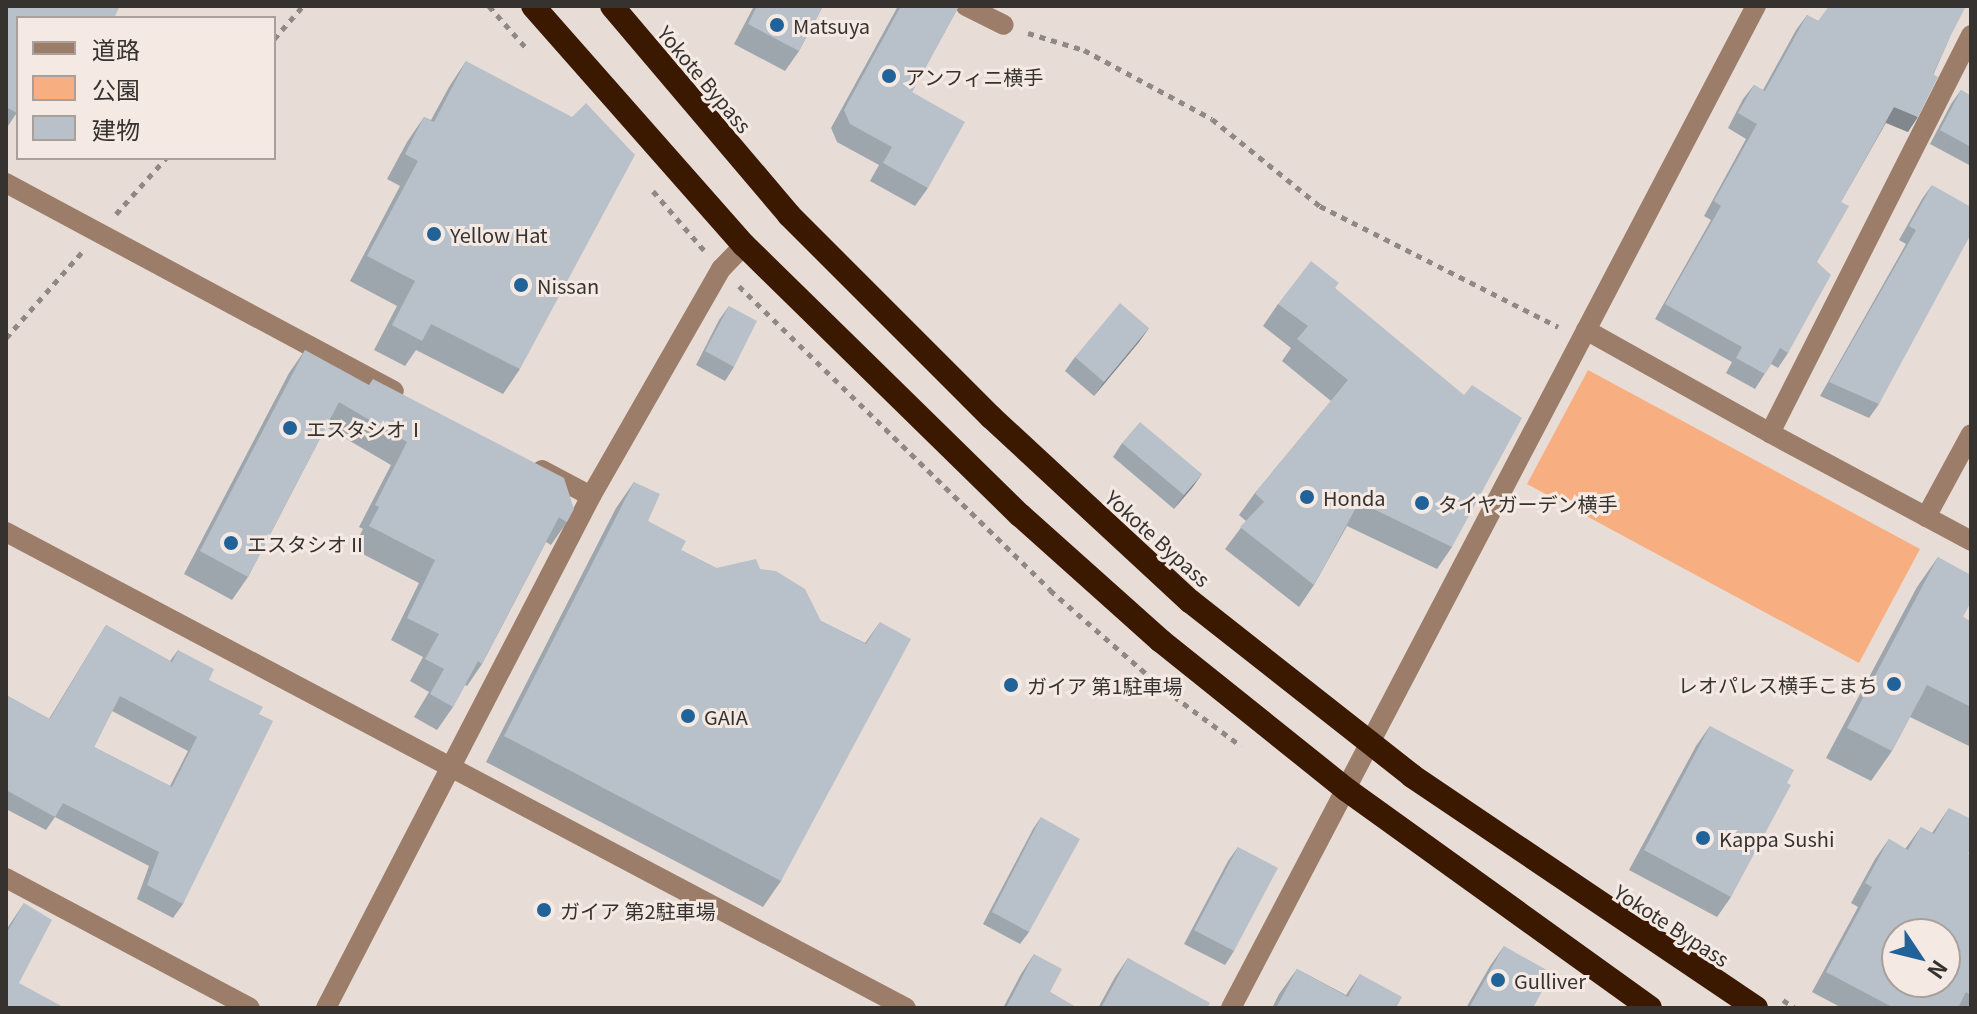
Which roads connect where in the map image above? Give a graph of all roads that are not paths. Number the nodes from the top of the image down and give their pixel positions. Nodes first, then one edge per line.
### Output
1 (533, 6) edge
2 (612, 6) edge
3 (966, 6) edge
4 (1756, 6) edge
5 (1004, 25) road end
6 (1971, 35) edge
7 (6, 183) edge
8 (744, 245) junction
9 (1583, 334) junction
10 (408, 398) edge
11 (1770, 433) junction
12 (1971, 434) edge
13 (521, 458) edge
14 (591, 496) junction
15 (1926, 517) junction
16 (6, 532) edge
17 (1971, 541) edge
18 (1369, 744) junction
19 (451, 768) junction
20 (1347, 790) junction
21 (6, 878) edge
22 (1764, 1000) edge
23 (250, 1008) edge
24 (326, 1008) edge
25 (906, 1008) edge
26 (1231, 1008) edge
27 (1650, 1008) edge

1 - 8 highway
2 - 18 highway, Yokote Bypass
3 - 5 street
4 - 9 street
6 - 11 street
7 - 10 street
8 - 14 street
8 - 20 highway
9 - 11 street
9 - 18 street
11 - 15 street
12 - 15 street
13 - 14 street
14 - 19 street
15 - 17 street
16 - 19 street
18 - 20 street
18 - 22 highway, Yokote Bypass
19 - 24 street
19 - 25 street
20 - 26 street
20 - 27 highway
21 - 23 street

